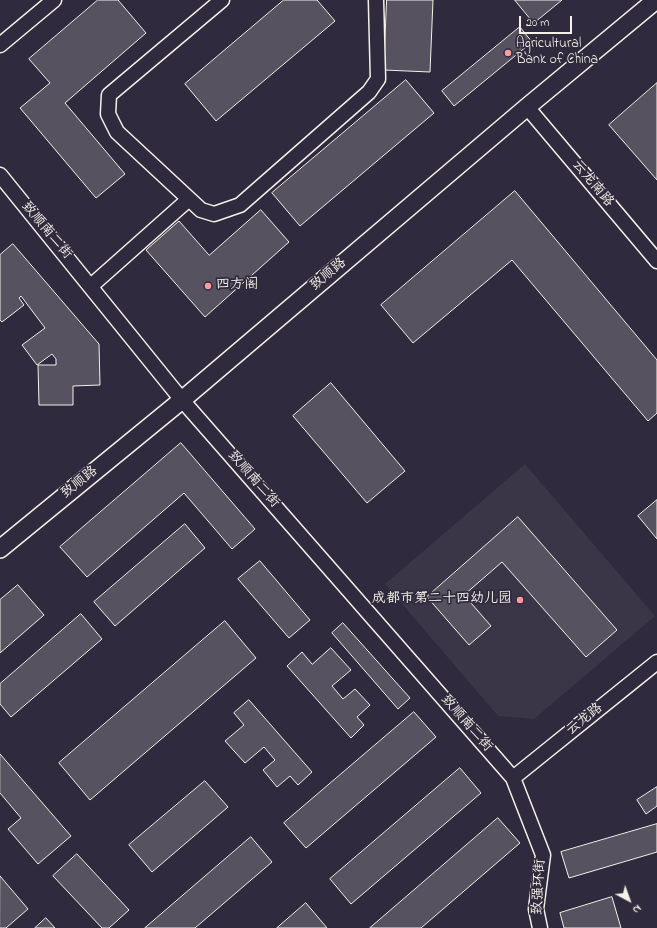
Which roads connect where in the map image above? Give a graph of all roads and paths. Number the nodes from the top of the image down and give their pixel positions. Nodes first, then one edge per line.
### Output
1 (54, 0) edge
2 (222, 0) edge
3 (376, 0) edge
4 (656, 0) edge
5 (0, 45) edge
6 (527, 107) junction
7 (0, 176) edge
8 (189, 199) junction
9 (657, 261) edge
10 (91, 286) junction
11 (182, 400) junction
12 (0, 549) edge
13 (657, 662) edge
14 (513, 778) junction
15 (540, 928) edge

1 - 5 street
2 - 8 street
3 - 8 street
4 - 6 street, 致顺路
6 - 9 street, 云龙南路
6 - 11 street, 致顺路
7 - 10 street, 致顺南二街
8 - 10 street
10 - 11 street, 致顺南二街
11 - 12 street, 致顺路
11 - 14 street, 致顺南二街
13 - 14 street, 云龙路
14 - 15 street, 致强环街

